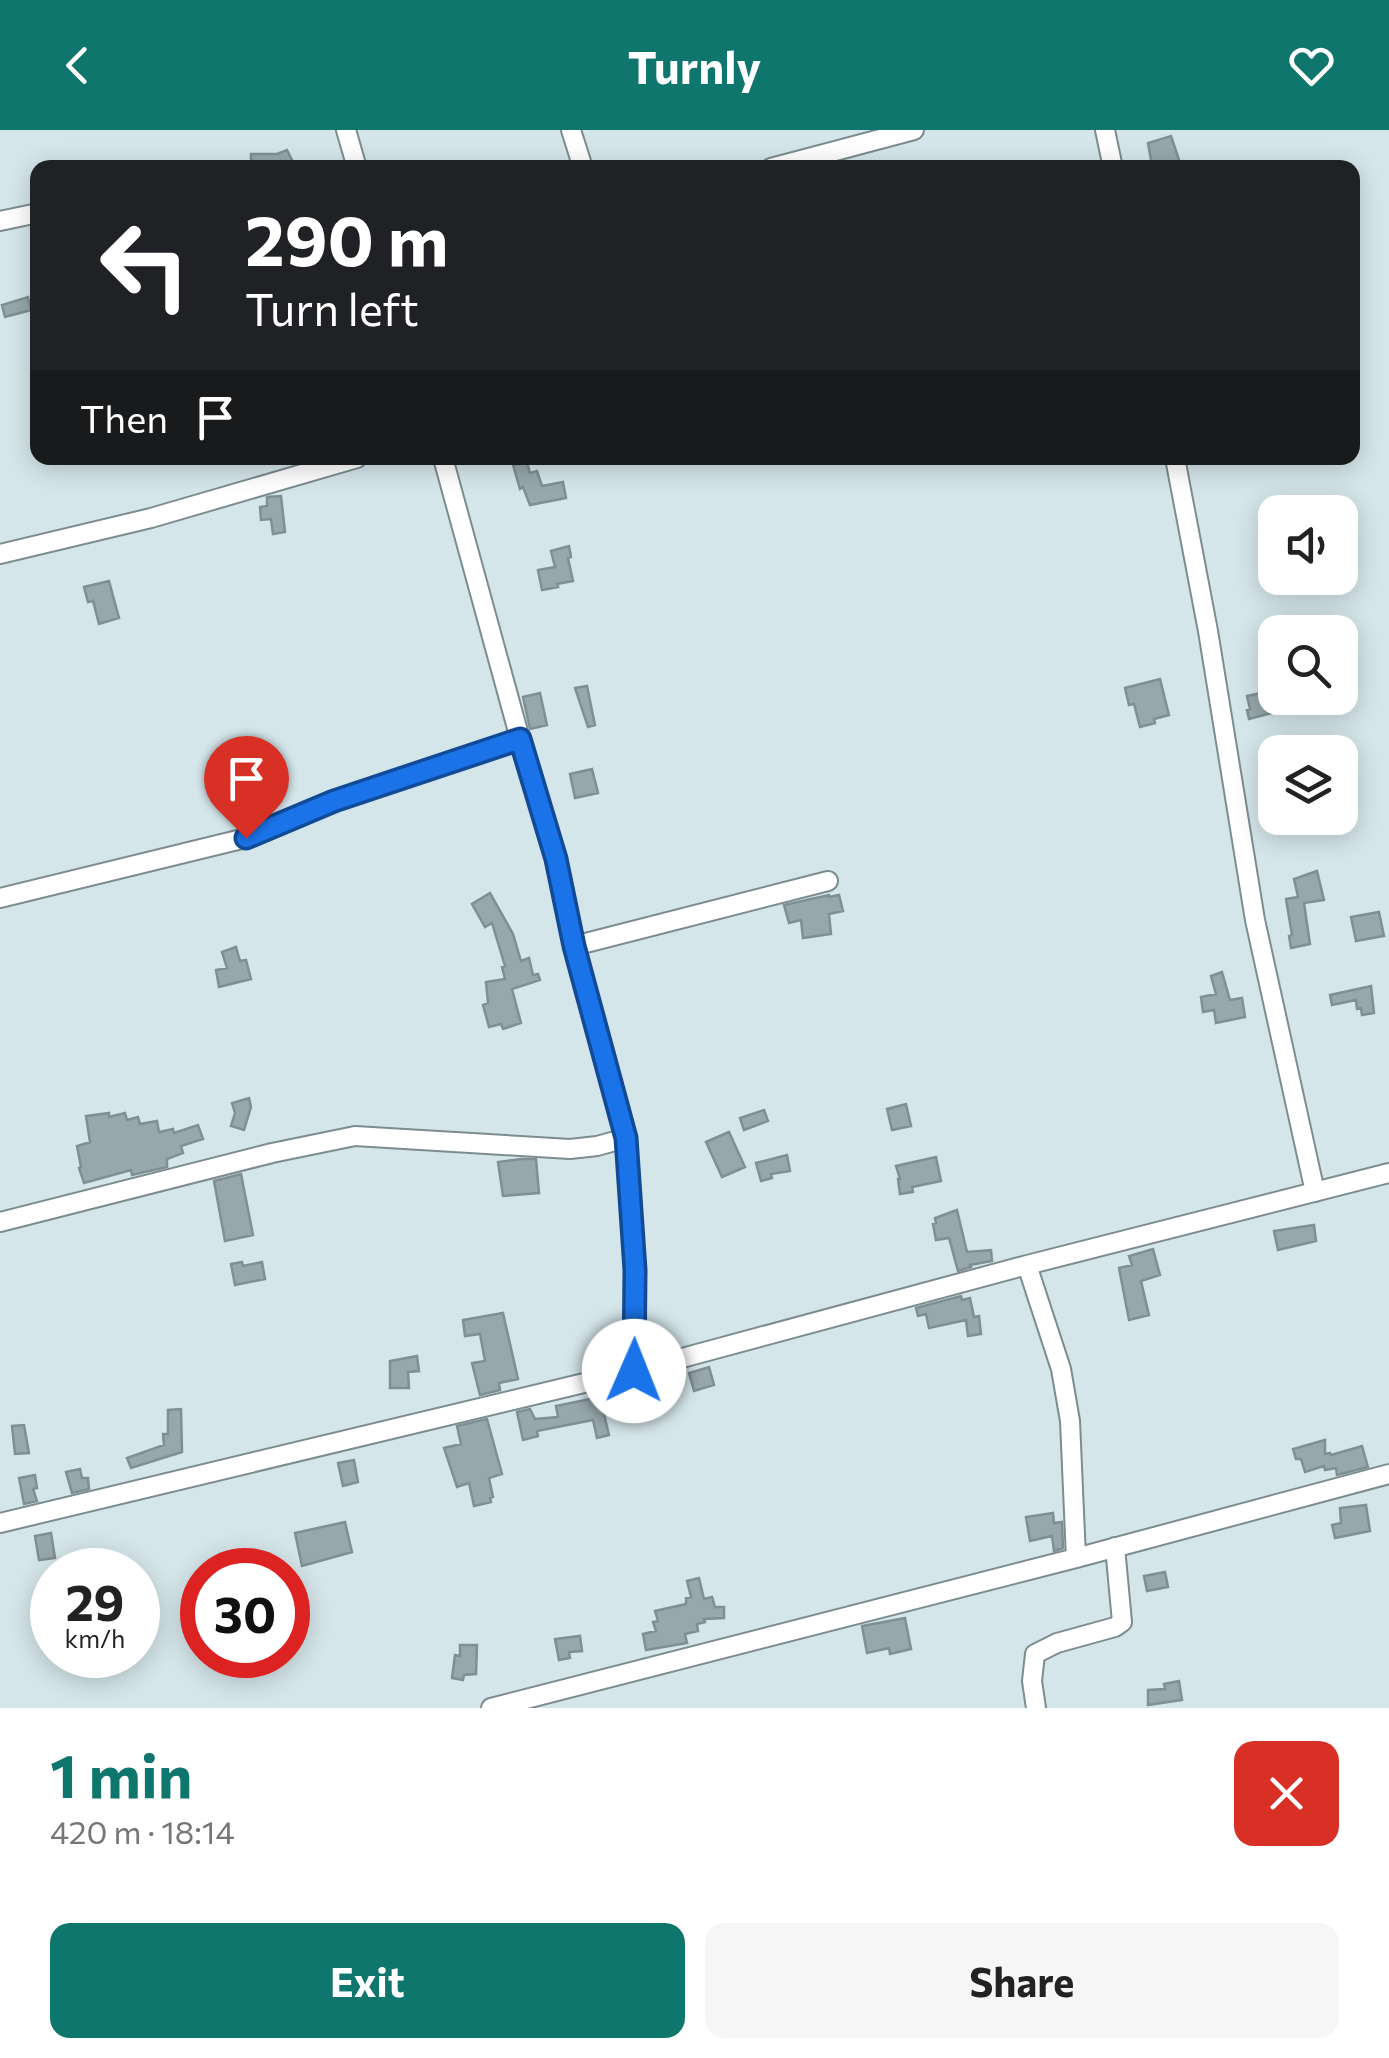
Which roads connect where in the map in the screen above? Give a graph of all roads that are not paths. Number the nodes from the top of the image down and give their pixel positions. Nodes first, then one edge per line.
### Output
1 (346, 130) edge
2 (572, 130) edge
3 (914, 130) edge
4 (1105, 130) edge
5 (355, 160) edge
6 (580, 160) edge
7 (801, 160) edge
8 (1111, 160) edge
9 (30, 215) edge
10 (0, 221) edge
11 (333, 465) edge
12 (445, 465) edge
13 (1176, 465) edge
14 (0, 554) edge
15 (520, 739) junction
16 (828, 881) dead end
17 (0, 898) edge
18 (574, 946) junction
19 (626, 1138) junction
20 (1389, 1173) edge
21 (1314, 1192) junction
22 (0, 1222) edge
23 (1027, 1265) junction
24 (634, 1371) junction
25 (1389, 1474) edge
26 (0, 1523) edge
27 (1114, 1546) junction
28 (1076, 1558) junction
29 (491, 1708) edge
30 (1036, 1708) edge

1 - 5 street
2 - 6 street
3 - 7 street
4 - 8 street
9 - 10 street
11 - 14 street
12 - 15 street
13 - 21 street
15 - 17 street
15 - 18 street
16 - 18 street
18 - 19 street
19 - 22 street
19 - 24 street
20 - 21 street
21 - 23 street
23 - 24 street
23 - 28 street
24 - 26 street
25 - 27 street
27 - 28 street
27 - 30 street
28 - 29 street

